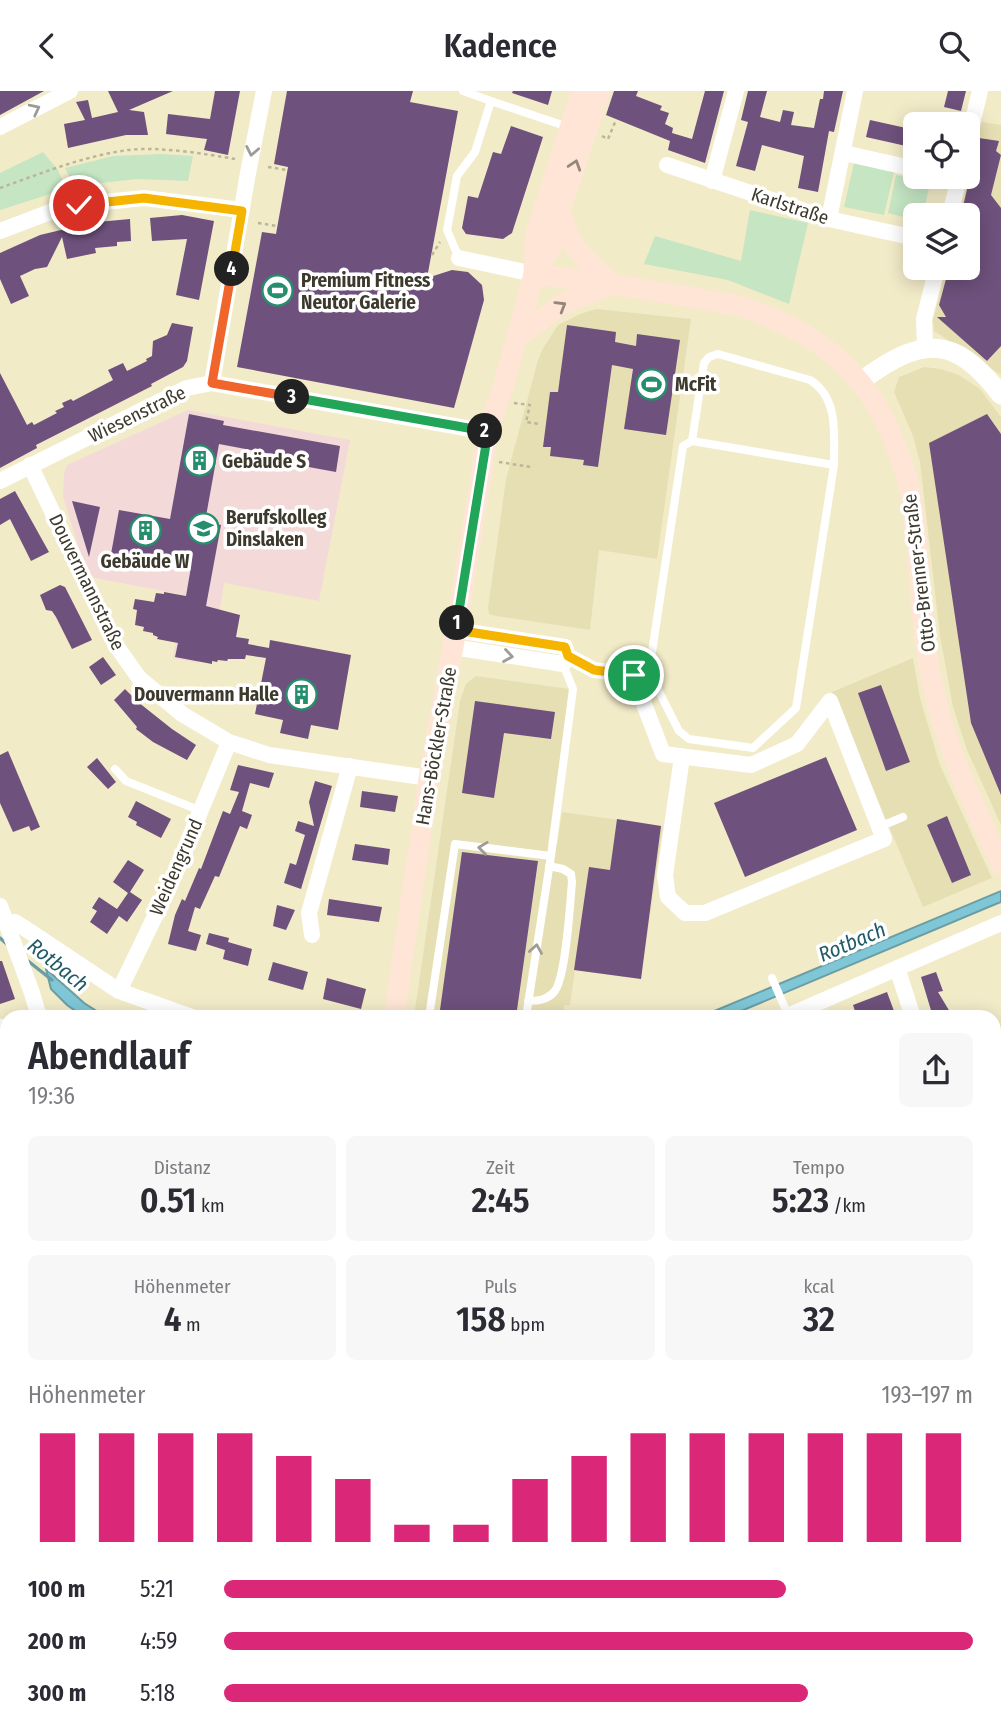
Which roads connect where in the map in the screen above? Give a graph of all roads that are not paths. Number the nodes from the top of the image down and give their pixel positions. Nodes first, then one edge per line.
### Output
1 (70, 91) edge
2 (264, 91) edge
3 (463, 91) edge
4 (582, 91) edge
5 (600, 91) edge
6 (736, 91) edge
7 (855, 91) edge
8 (980, 91) edge
9 (491, 101) junction
10 (975, 112) edge
11 (0, 127) edge
12 (569, 127) junction
13 (844, 153) junction
14 (667, 165) dead end
15 (903, 166) edge
16 (712, 180) junction
17 (561, 208) junction
18 (242, 211) junction
19 (829, 219) junction
20 (0, 231) edge
21 (903, 235) edge
22 (459, 258) joint
23 (534, 274) junction
24 (934, 280) edge
25 (612, 284) junction
26 (516, 339) junction
27 (925, 347) junction
28 (861, 381) junction
29 (212, 383) junction
30 (1001, 395) edge
31 (488, 432) junction
32 (692, 441) junction
33 (30, 465) junction
34 (834, 465) junction
35 (0, 481) edge
36 (454, 639) junction
37 (566, 656) junction
38 (641, 674) junction
39 (229, 742) junction
40 (682, 757) junction
41 (351, 766) junction
42 (116, 769) dead end
43 (429, 778) junction
44 (201, 811) junction
45 (903, 817) dead end
46 (879, 827) junction
47 (551, 856) junction
48 (1001, 864) edge
49 (550, 866) junction
50 (0, 906) edge
51 (6, 923) junction
52 (1001, 923) edge
53 (312, 935) dead end
54 (897, 968) junction
55 (772, 978) dead end
56 (119, 991) junction
57 (528, 1001) junction
58 (36, 1010) edge
59 (172, 1010) edge
60 (395, 1010) edge
61 (430, 1010) edge
62 (527, 1010) edge
63 (785, 1010) edge
64 (788, 1010) edge
65 (911, 1010) edge

11 -> 1 street
2 -> 18 street
3 - 9 lane
4 - 12 main road, Hans-Böckler-Straße
17 -> 5 main road, Hans-Böckler-Straße
6 - 16 street
7 - 13 street
8 - 10 street
9 - 12 lane
9 - 22 lane
12 - 23 main road, Hans-Böckler-Straße
13 - 15 street
13 - 19 street
14 - 16 street, Karlstraße
16 - 19 street, Karlstraße
17 - 23 main road, Hans-Böckler-Straße
17 - 25 main road
18 - 20 street
18 - 29 street
19 - 21 street, Karlstraße
22 - 23 street
23 - 25 main road, Otto-Brenner-Straße
23 - 26 main road, Hans-Böckler-Straße
24 - 27 street
26 -> 25 main road
25 - 28 main road, Otto-Brenner-Straße
26 - 31 main road, Hans-Böckler-Straße
27 - 28 street
27 - 30 street
28 - 48 main road, Otto-Brenner-Straße
29 - 31 street, Wiesenstraße
29 - 33 street, Wiesenstraße
31 - 36 main road, Hans-Böckler-Straße
32 - 34 lane
32 - 34 lane
32 - 38 lane
33 - 35 street, Wiesenstraße
33 - 39 street, Douvermannstraße
34 - 38 lane
36 - 37 street
36 - 43 main road, Hans-Böckler-Straße
37 - 38 street
37 - 47 lane
38 - 40 street
39 - 41 street, Douvermannstraße
39 - 44 street, Weidengrund
40 - 46 street
40 - 46 street
41 - 43 street, Douvermannstraße
41 - 53 street
42 - 44 lane
43 - 60 main road, Hans-Böckler-Straße
44 - 56 street, Weidengrund
45 - 46 lane
47 - 49 lane
47 -> 61 lane
57 -> 49 lane
49 - 57 lane
50 - 51 street
51 - 56 street
51 - 58 street
52 - 54 street
54 - 64 street
54 - 65 street
55 - 63 lane
56 - 59 street
57 - 62 lane

